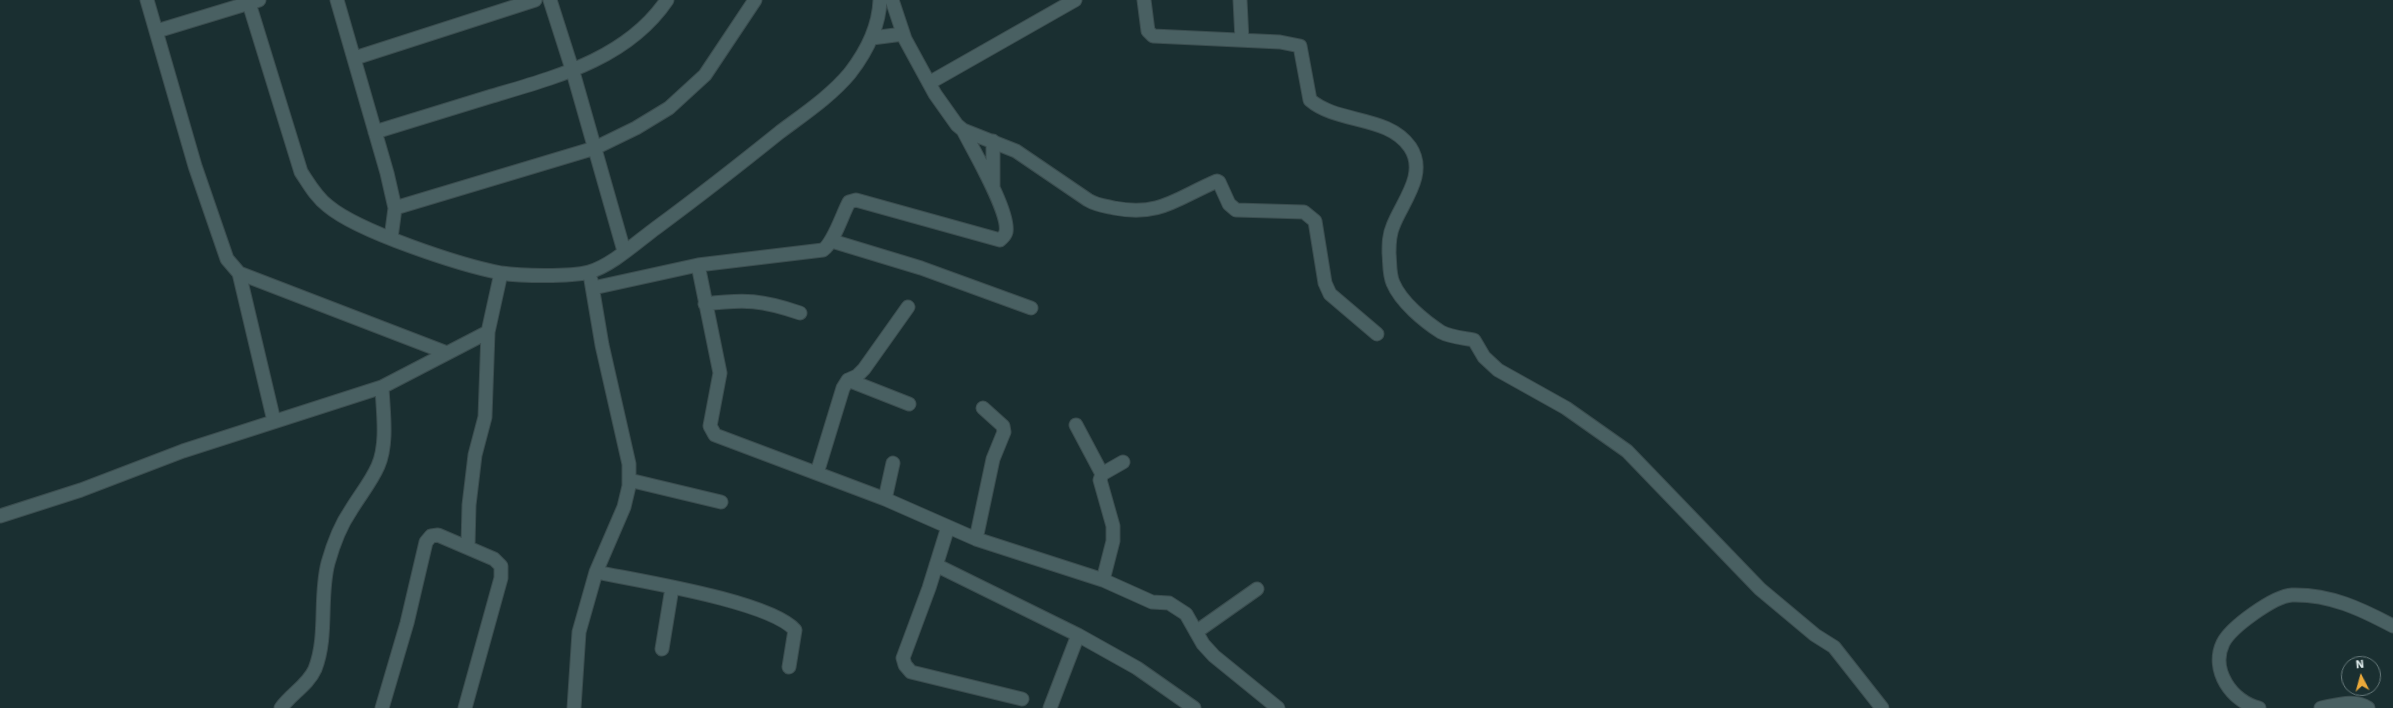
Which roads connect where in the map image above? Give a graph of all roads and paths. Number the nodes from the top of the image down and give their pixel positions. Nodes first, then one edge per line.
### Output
1 (147, 0) edge
2 (337, 0) edge
3 (535, 0) edge
4 (550, 0) edge
5 (667, 0) edge
6 (754, 0) edge
7 (880, 0) edge
8 (892, 0) edge
9 (1075, 0) edge
10 (1144, 0) edge
11 (1240, 0) edge
12 (252, 1) edge
13 (899, 22) junction
14 (877, 24) junction
15 (157, 31) junction
16 (903, 34) junction
17 (872, 38) junction
18 (1242, 40) junction
19 (355, 58) junction
20 (573, 72) junction
21 (929, 83) junction
22 (963, 130) junction
23 (375, 132) junction
24 (993, 141) junction
25 (595, 148) junction
26 (993, 189) junction
27 (395, 208) junction
28 (391, 238) junction
29 (832, 241) junction
30 (624, 251) junction
31 (698, 265) junction
32 (589, 272) junction
33 (238, 273) junction
34 (501, 273) junction
35 (594, 288) junction
36 (705, 304) junction
37 (908, 307) dead end
38 (1031, 308) dead end
39 (800, 313) dead end
40 (488, 332) junction
41 (1377, 334) dead end
42 (447, 353) junction
43 (848, 380) junction
44 (382, 387) junction
45 (909, 404) dead end
46 (983, 408) dead end
47 (274, 421) junction
48 (1076, 425) dead end
49 (1123, 462) dead end
50 (893, 463) dead end
51 (817, 473) junction
52 (1102, 474) junction
53 (629, 480) junction
54 (885, 499) junction
55 (721, 502) dead end
56 (0, 516) edge
57 (948, 527) junction
58 (976, 539) junction
59 (468, 546) junction
60 (936, 565) junction
61 (596, 572) junction
62 (1103, 580) junction
63 (672, 588) junction
64 (1258, 589) dead end
65 (2393, 626) edge
66 (1196, 632) junction
67 (1078, 635) junction
68 (662, 649) dead end
69 (789, 667) dead end
70 (1022, 699) dead end
71 (282, 708) edge
72 (382, 708) edge
73 (466, 708) edge
74 (574, 708) edge
75 (1050, 708) edge
76 (1194, 708) edge
77 (1278, 708) edge
78 (1882, 708) edge
79 (2259, 708) edge
80 (2321, 708) edge
81 (2368, 708) edge

1 - 15 street
2 - 19 street
3 - 19 street
4 - 20 street
5 - 20 street
6 - 25 street
7 - 14 street
8 - 13 street
9 - 21 street
10 - 18 street
11 - 18 street
12 - 15 street
12 - 28 street
13 - 14 street
13 - 16 street
14 - 17 street
15 - 33 street
16 - 17 street
16 - 21 street
17 - 30 street
18 - 78 street
19 - 23 street
20 - 23 street
20 - 25 street
21 - 22 street
22 - 24 street
22 - 26 street
23 - 27 street
24 - 26 street
24 - 41 street
25 - 27 street
25 - 30 street
26 - 29 street
27 - 28 street
28 - 34 street
29 - 31 street
29 - 38 street
30 - 32 street
31 - 35 street
31 - 36 street
32 - 34 street
32 - 35 street
33 - 42 street
33 - 47 street
34 - 40 street
35 - 53 street
36 - 39 street
36 - 51 street
37 - 43 street
40 - 42 street
40 - 59 street
42 - 44 street
43 - 45 street
43 - 51 street
44 - 47 street
44 - 71 street
46 - 58 street
47 - 56 street
48 - 52 street
49 - 52 street
50 - 54 street
51 - 54 street
52 - 62 street
53 - 55 street
53 - 61 street
54 - 57 street
57 - 58 street
57 - 60 street
58 - 62 street
59 - 72 street
59 - 73 street
60 - 67 street
60 - 70 street
61 - 63 street
61 - 74 street
62 - 66 street
63 - 68 street
63 - 69 street
64 - 66 street
65 - 79 street
66 - 77 street
67 - 75 street
67 - 76 street
80 - 81 street

